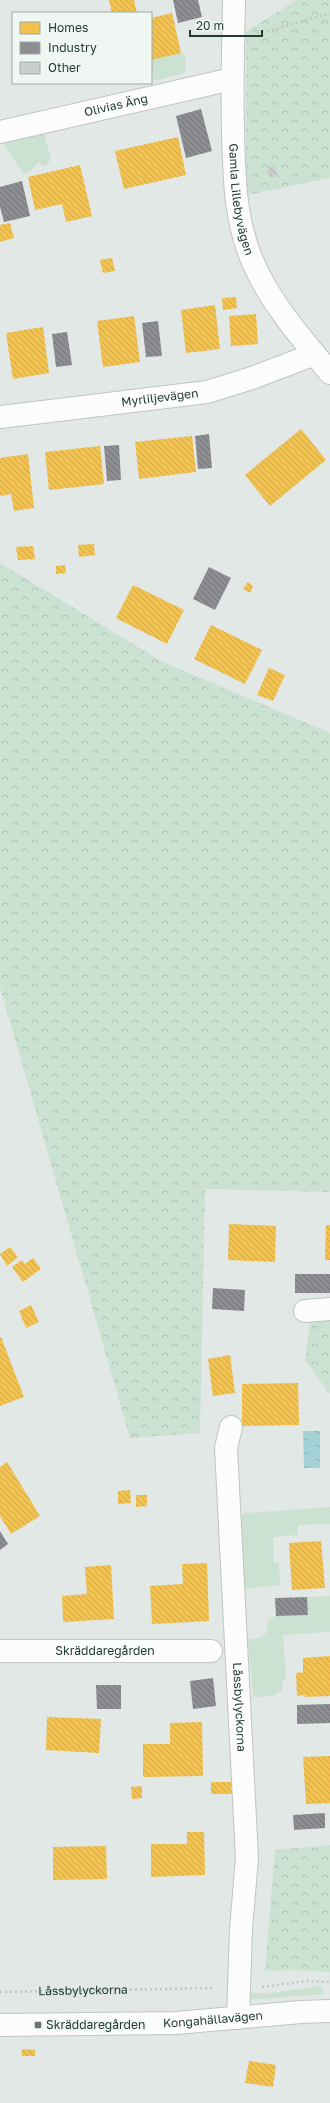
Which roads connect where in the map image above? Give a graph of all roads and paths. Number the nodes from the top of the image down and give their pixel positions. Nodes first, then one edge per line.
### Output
1 (234, 0) edge
2 (330, 13) edge
3 (233, 32) junction
4 (232, 79) junction
5 (0, 132) edge
6 (315, 354) junction
7 (330, 373) edge
8 (0, 417) edge
9 (330, 1309) edge
10 (305, 1311) dead end
11 (230, 1426) dead end
12 (211, 1650) dead end
13 (0, 1651) edge
14 (330, 1982) edge
15 (239, 1988) junction
16 (0, 1992) edge
17 (330, 2011) edge
18 (238, 2018) junction
19 (0, 2025) edge

1 - 3 street, Gamla Lillebyvägen
2 - 3 path
3 - 4 street, Gamla Lillebyvägen
4 - 5 street, Olivias Äng
4 - 6 street, Gamla Lillebyvägen
6 - 7 street, Gamla Lillebyvägen
6 - 8 street, Myrliljevägen
9 - 10 street
11 - 15 street, Låssbylyckorna
12 - 13 street, Skräddaregården
14 - 15 path, Låssbylyckorna
15 - 16 path, Låssbylyckorna
15 - 18 street, Låssbylyckorna
17 - 18 street, Kongahällavägen
18 - 19 street, Kongahällavägen

